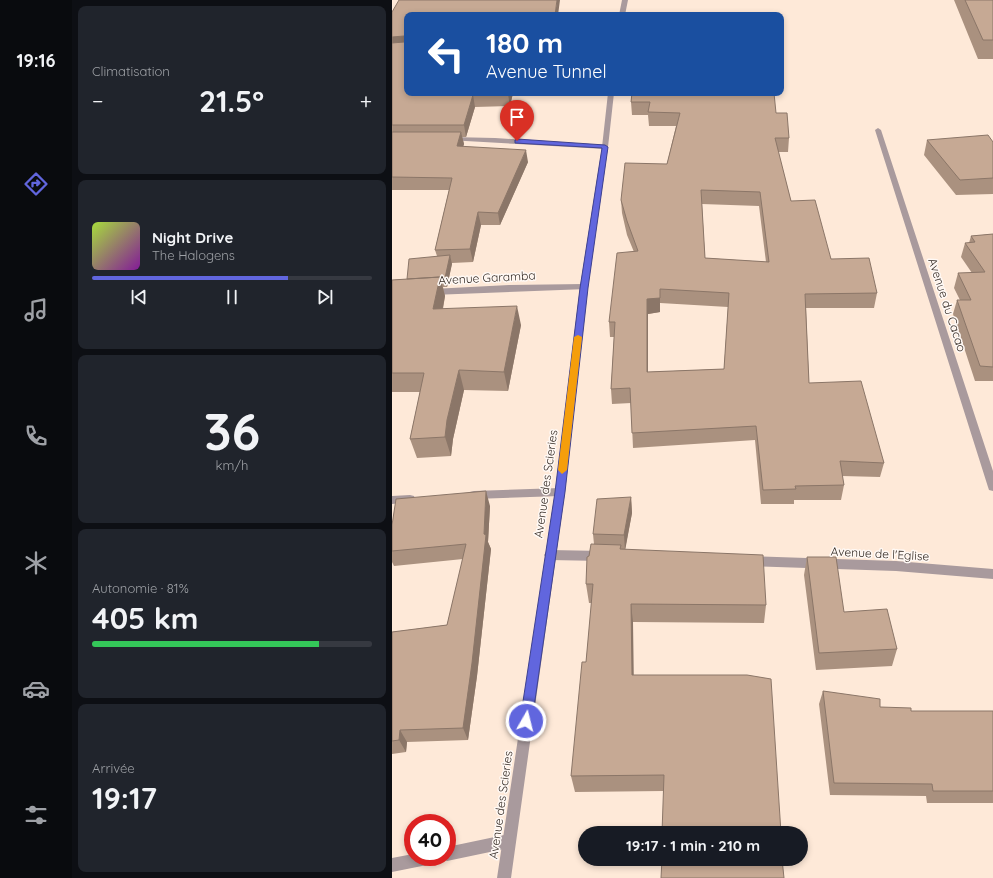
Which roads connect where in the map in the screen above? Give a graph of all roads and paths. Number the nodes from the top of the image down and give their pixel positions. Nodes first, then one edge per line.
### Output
1 (625, 0) edge
2 (623, 12) edge
3 (611, 96) edge
4 (878, 130) dead end
5 (444, 138) edge
6 (605, 147) junction
7 (584, 288) junction
8 (420, 293) edge
9 (993, 486) edge
10 (560, 492) junction
11 (467, 495) edge
12 (422, 498) edge
13 (392, 500) edge
14 (550, 554) junction
15 (613, 557) edge
16 (738, 561) edge
17 (993, 574) edge
18 (509, 841) junction
19 (456, 852) edge
20 (404, 863) edge
21 (392, 865) edge
22 (504, 878) edge

1 - 2 street
3 - 6 street, Avenue des Scieries
4 - 9 street, Avenue du Cacao
5 - 6 street
6 - 7 street, Avenue des Scieries
7 - 8 street, Avenue Garamba
7 - 10 street, Avenue des Scieries
10 - 11 street
10 - 14 street, Avenue des Scieries
12 - 13 street
14 - 15 street
14 - 18 street, Avenue des Scieries
16 - 17 street, Avenue de l'Eglise
18 - 19 street
18 - 22 street, Avenue des Scieries
20 - 21 street

